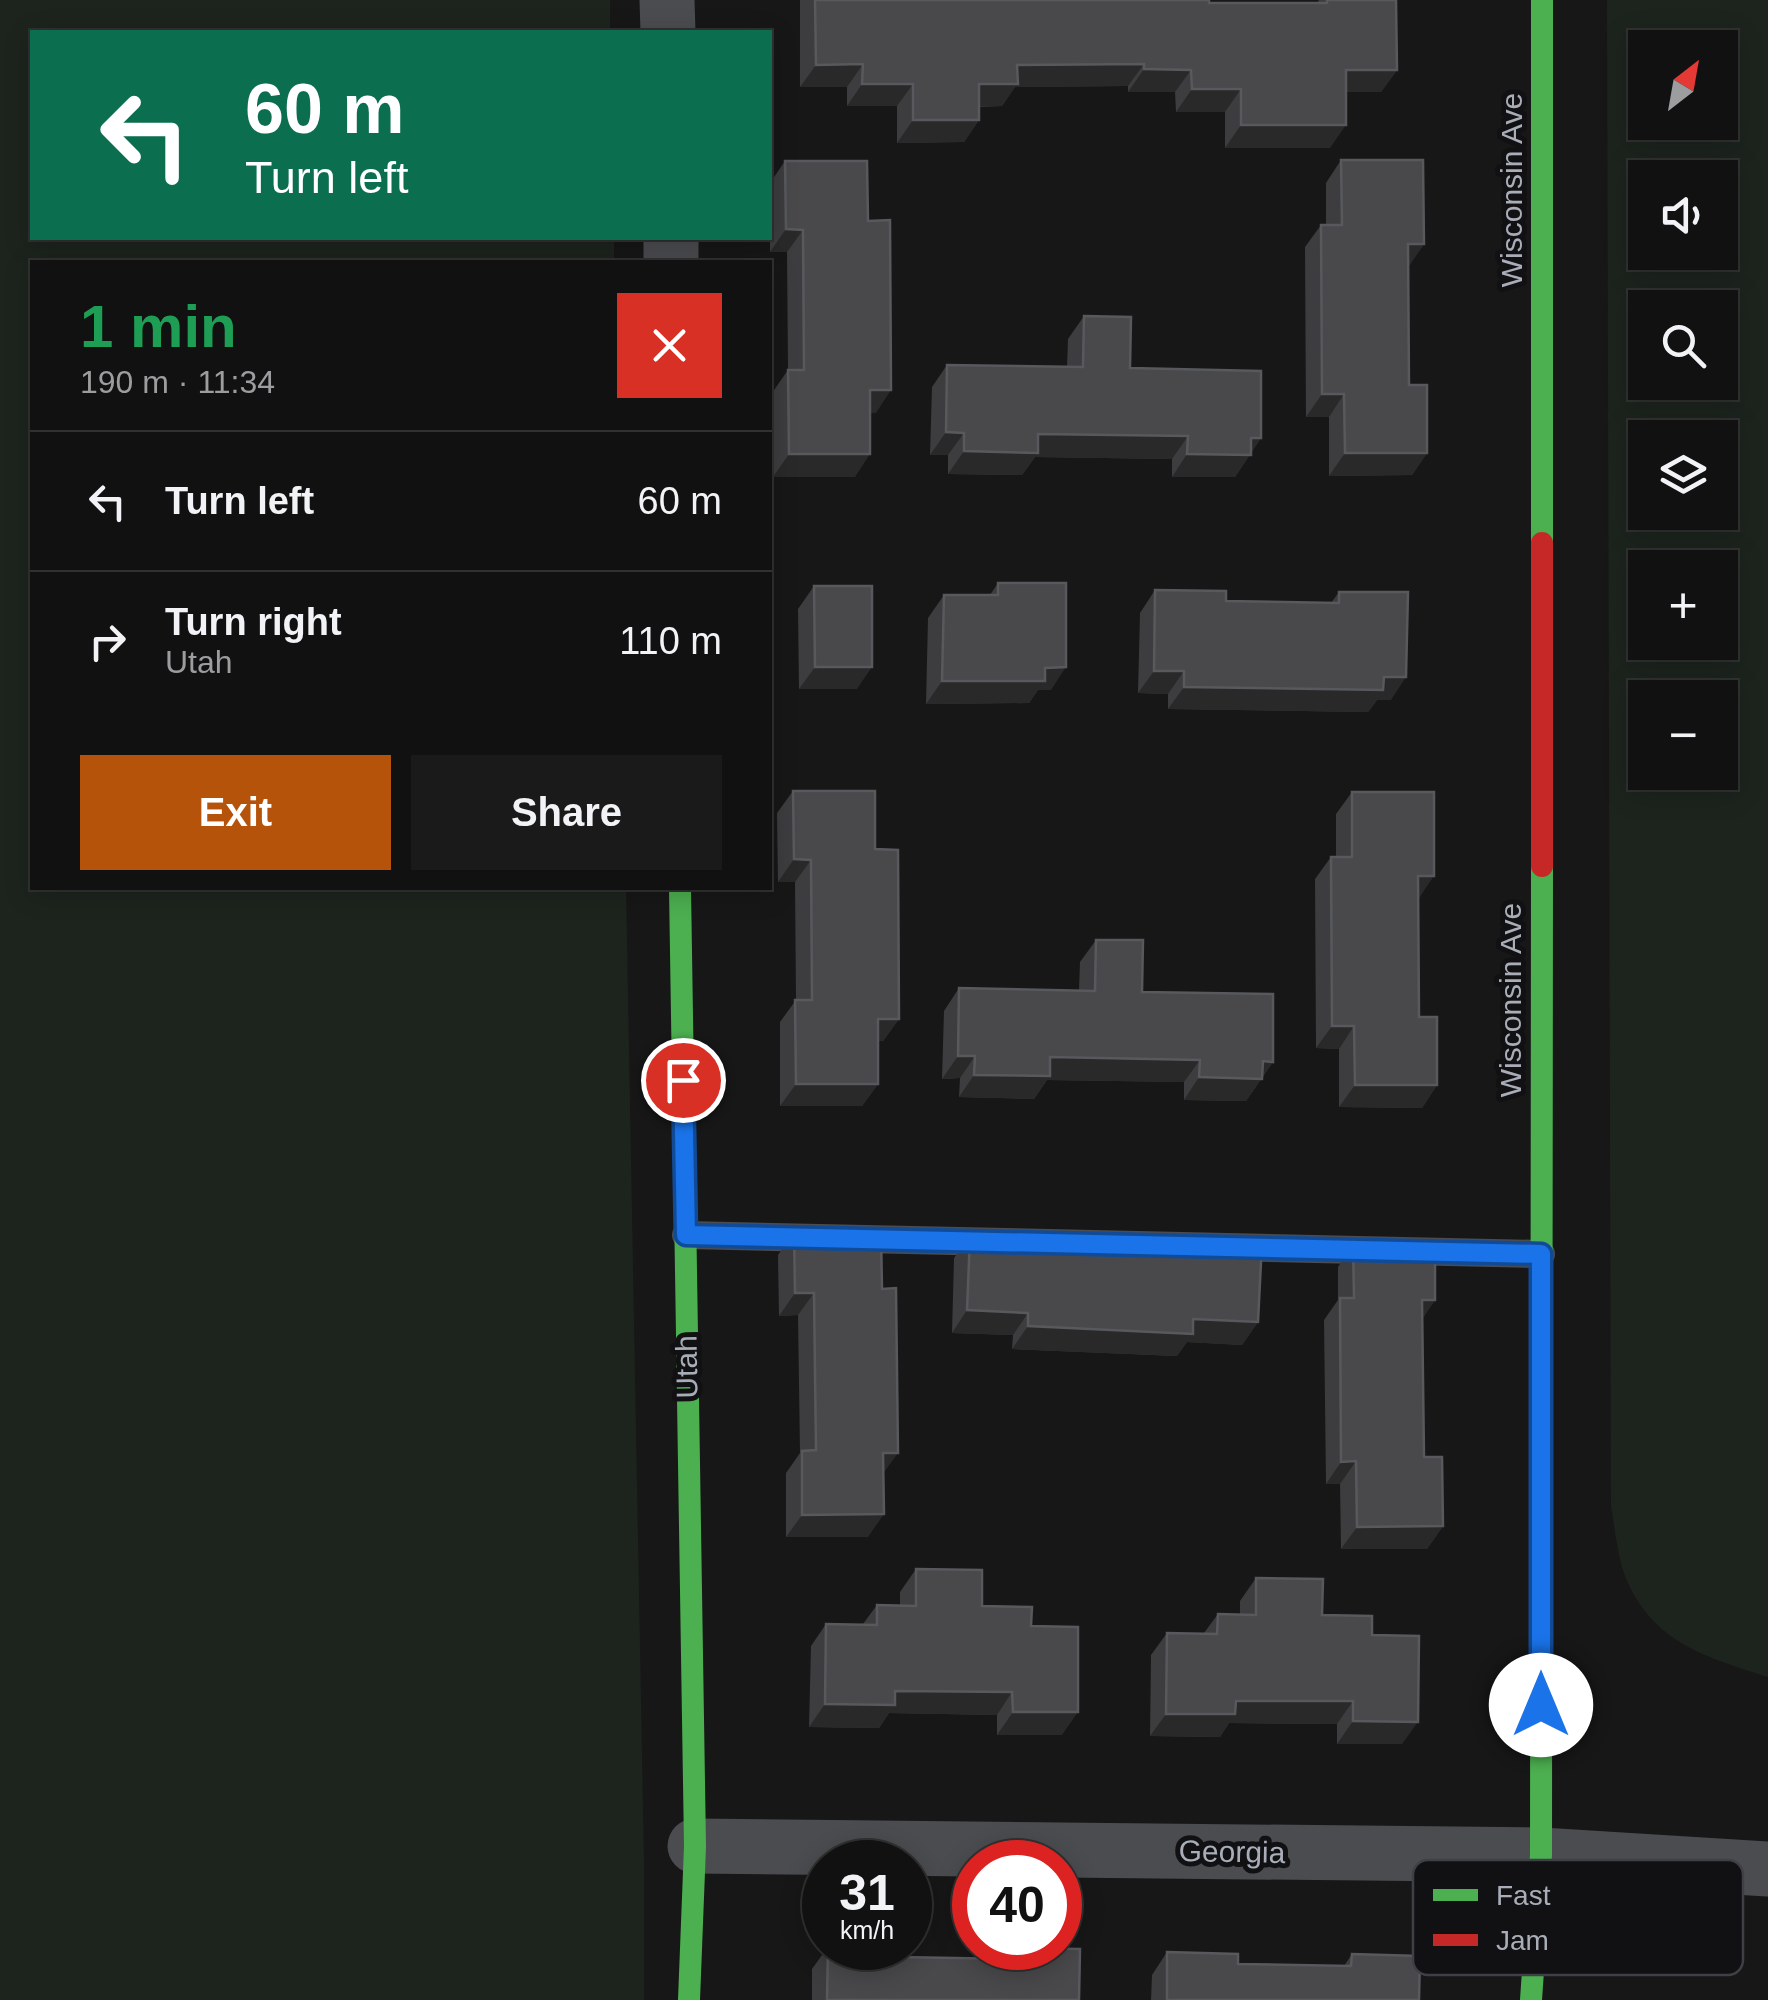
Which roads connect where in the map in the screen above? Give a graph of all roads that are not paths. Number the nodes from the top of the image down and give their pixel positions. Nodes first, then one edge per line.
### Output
1 (667, 0) edge
2 (1542, 0) edge
3 (668, 30) edge
4 (680, 890) edge
5 (686, 1235) junction
6 (1541, 1254) junction
7 (694, 1846) junction
8 (1540, 1855) junction
9 (1540, 1860) edge
10 (1616, 1860) edge
11 (1743, 1868) edge
12 (1768, 1870) edge
13 (1533, 1975) edge
14 (689, 2000) edge
15 (1531, 2000) edge

1 - 3 street
2 - 6 street, Wisconsin Ave
4 - 5 street, Utah
5 - 6 lane
5 - 7 street, Utah
6 - 8 street, Wisconsin Ave
7 - 8 street, Georgia
7 - 14 street, Utah
8 - 9 street, Wisconsin Ave
8 - 10 street, Georgia
11 - 12 street, Georgia
13 - 15 street, Wisconsin Ave

